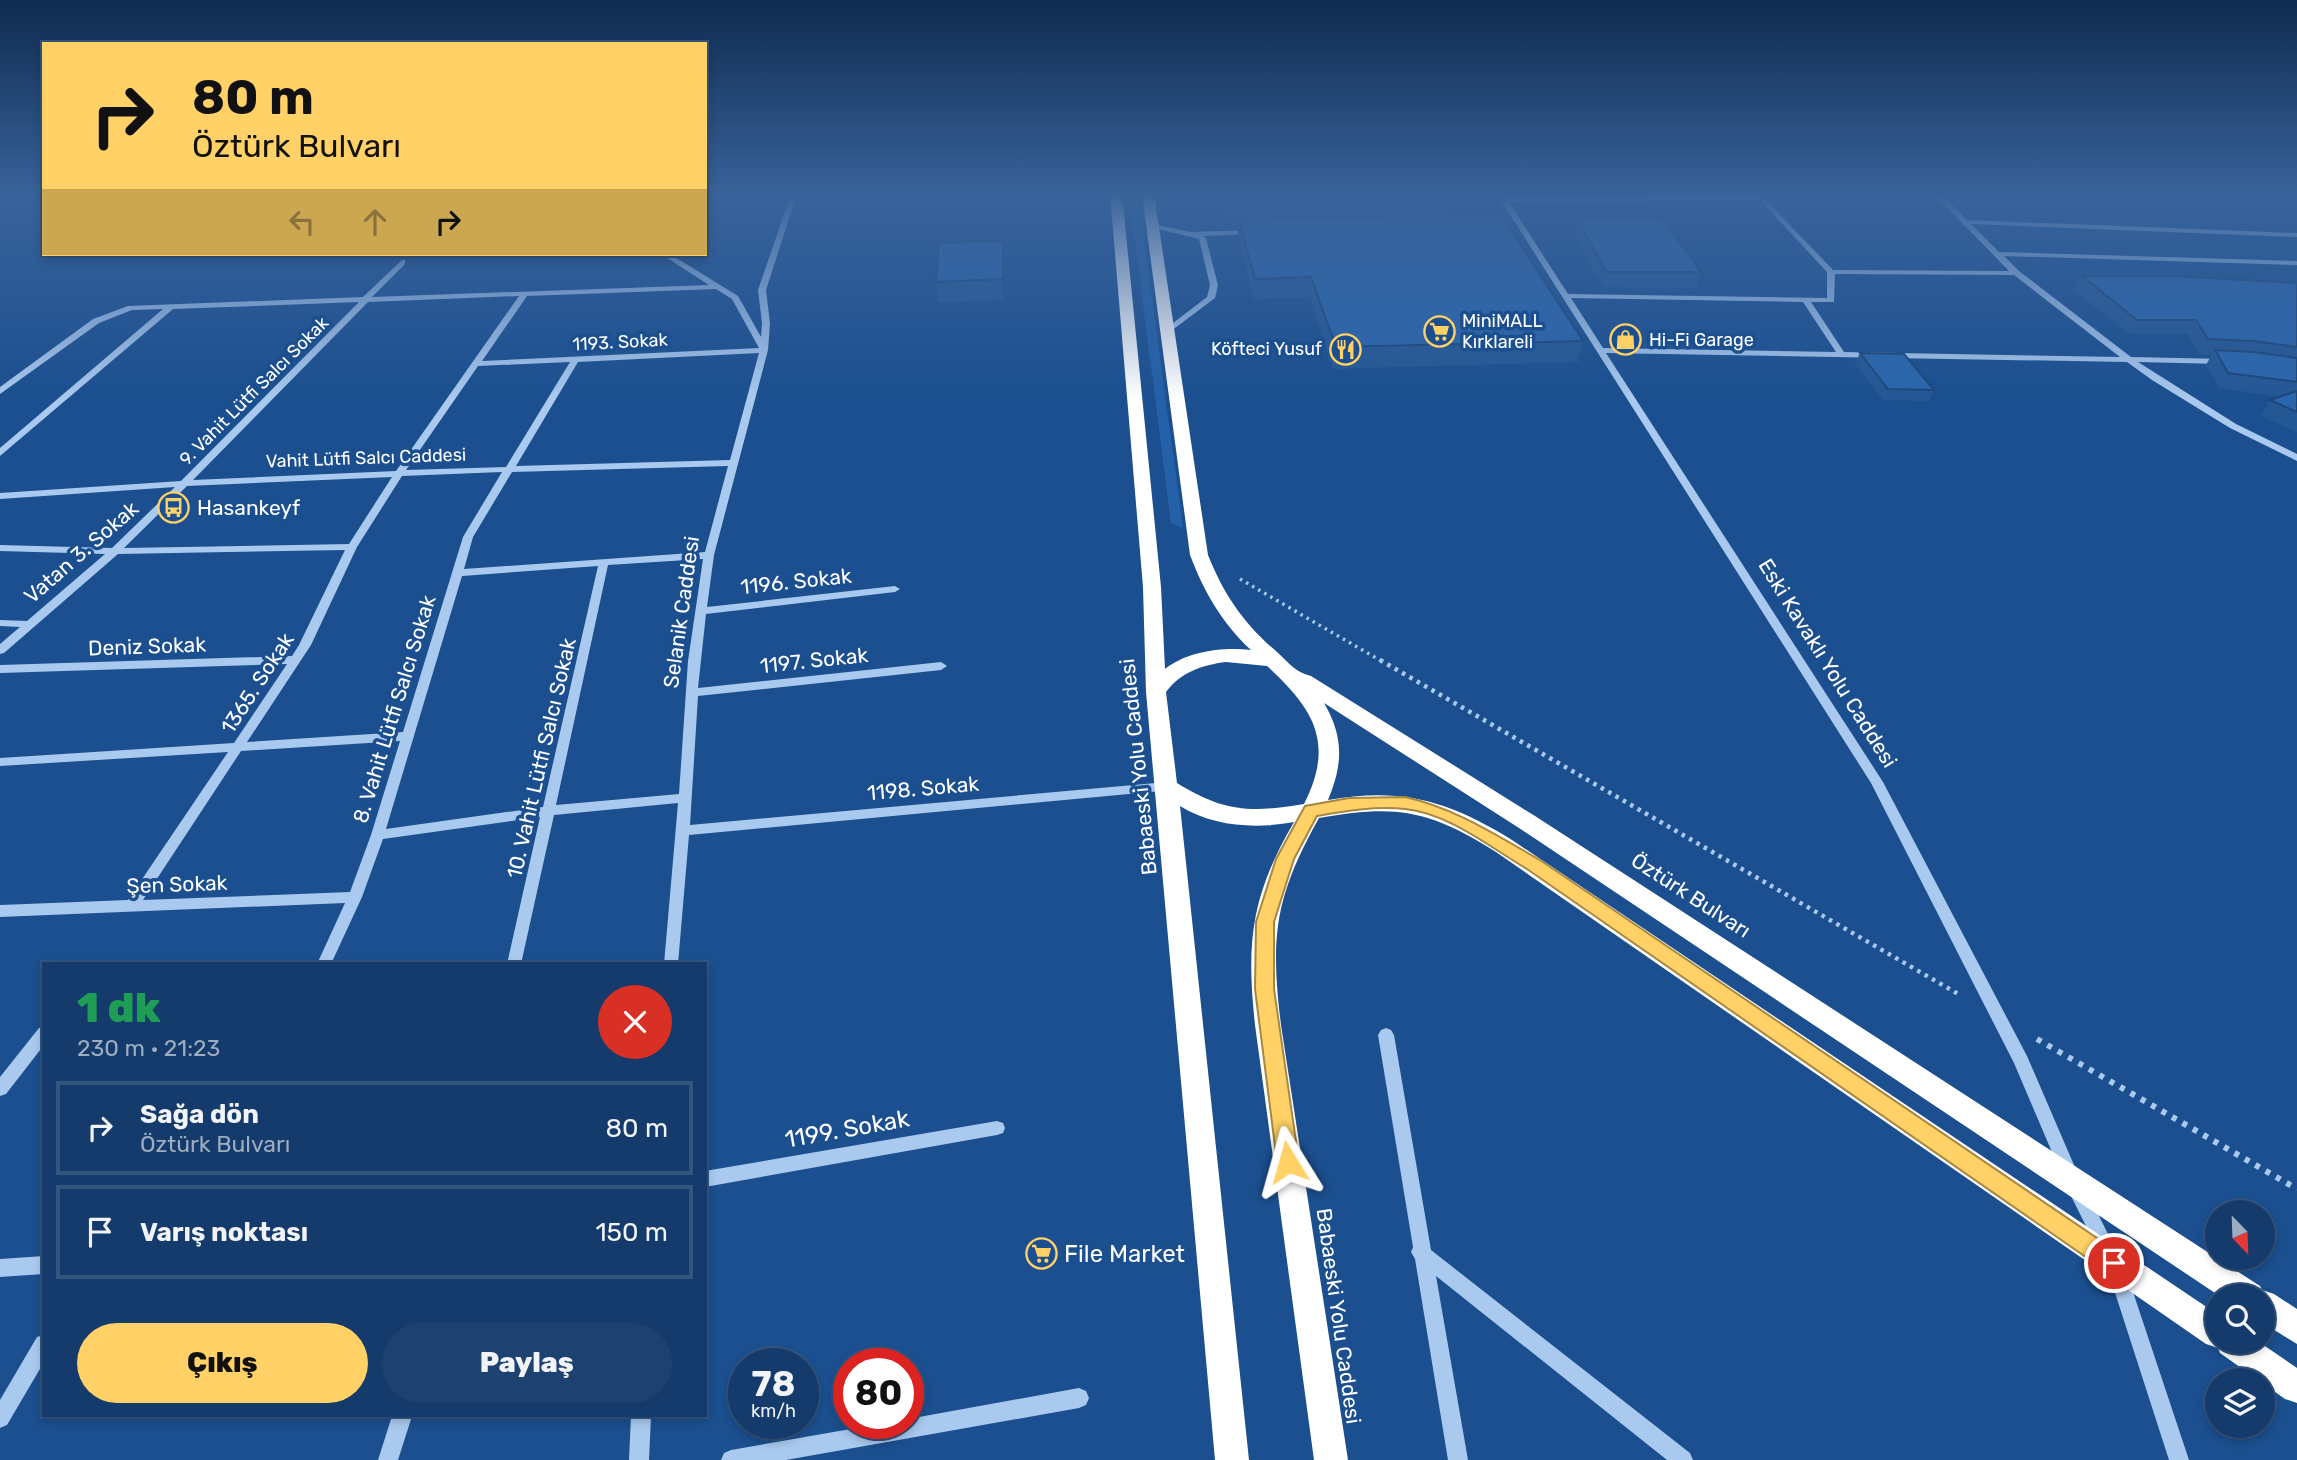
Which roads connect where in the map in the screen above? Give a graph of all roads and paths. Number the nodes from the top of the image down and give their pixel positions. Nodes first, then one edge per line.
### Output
1 (402, 262) dead end
2 (678, 262) edge
3 (771, 262) edge
4 (1122, 262) edge
5 (1157, 262) edge
6 (1208, 262) edge
7 (1544, 262) edge
8 (1822, 262) edge
9 (2006, 262) edge
10 (2268, 262) edge
11 (2297, 263) edge
12 (1831, 272) junction
13 (2016, 273) junction
14 (718, 287) junction
15 (525, 294) junction
16 (1565, 296) junction
17 (365, 300) junction
18 (1806, 301) junction
19 (172, 306) junction
20 (96, 321) joint
21 (1167, 332) junction
22 (764, 350) junction
23 (1600, 350) junction
24 (1842, 355) junction
25 (2127, 357) junction
26 (575, 360) junction
27 (2232, 361) edge
28 (477, 365) junction
29 (0, 391) edge
30 (0, 453) edge
31 (2297, 458) edge
32 (734, 463) junction
33 (510, 469) junction
34 (400, 472) junction
35 (187, 481) junction
36 (0, 496) edge
37 (352, 547) junction
38 (0, 548) edge
39 (116, 551) junction
40 (709, 555) junction
41 (604, 561) junction
42 (457, 573) junction
43 (1240, 579) dead end
44 (895, 589) dead end
45 (701, 611) junction
46 (0, 623) edge
47 (28, 624) junction
48 (0, 650) edge
49 (296, 660) junction
50 (1274, 661) junction
51 (941, 666) dead end
52 (0, 670) edge
53 (1156, 692) junction
54 (692, 693) junction
55 (409, 736) junction
56 (239, 748) junction
57 (0, 762) edge
58 (1167, 786) junction
59 (685, 798) junction
60 (546, 811) junction
61 (1311, 811) junction
62 (683, 831) junction
63 (378, 835) junction
64 (355, 897) junction
65 (131, 907) junction
66 (0, 911) edge
67 (325, 962) edge
68 (514, 962) edge
69 (671, 962) edge
70 (1998, 1017) junction
71 (1385, 1035) dead end
72 (42, 1036) edge
73 (0, 1089) edge
74 (998, 1128) dead end
75 (707, 1179) edge
76 (2073, 1182) junction
77 (2297, 1189) edge
78 (1420, 1252) junction
79 (2114, 1263) junction
80 (42, 1265) edge
81 (0, 1268) edge
82 (2229, 1284) edge
83 (2275, 1314) edge
84 (2205, 1325) edge
85 (2297, 1328) edge
86 (42, 1347) edge
87 (2249, 1354) edge
88 (2297, 1387) edge
89 (1079, 1398) dead end
90 (402, 1417) edge
91 (641, 1417) edge
92 (0, 1418) edge
93 (388, 1460) edge
94 (639, 1460) edge
95 (731, 1460) edge
96 (1232, 1460) edge
97 (1331, 1460) edge
98 (1458, 1460) edge
99 (1683, 1460) edge
100 (2179, 1460) edge

1 - 17 street, 9. Vahit Lütfi Salcı Sokak
2 - 14 street
3 - 22 street, Selanik Caddesi
4 - 53 highway, Babaeski Yolu Caddesi
5 - 21 highway, Babaeski Yolu Caddesi
6 - 21 street
7 - 16 street, Eski Kavaklı Yolu Caddesi
8 - 12 street
9 - 13 street
10 - 11 street
12 - 13 street
12 - 18 street
13 - 25 street
14 - 15 street
14 - 22 street
15 - 17 street
15 - 28 street, 1365. Sokak
16 - 18 street
16 - 23 street, Eski Kavaklı Yolu Caddesi
17 - 19 street
17 - 35 street, 9. Vahit Lütfi Salcı Sokak
18 - 24 street
19 - 20 street
19 - 30 street
20 - 29 street
21 - 50 highway, Babaeski Yolu Caddesi
22 - 26 street, 1193. Sokak
22 - 32 street, Selanik Caddesi
23 - 24 street
23 - 70 street, Eski Kavaklı Yolu Caddesi
24 - 25 street
25 - 27 street
25 - 31 street
26 - 28 street, 1193. Sokak
26 - 33 street
28 - 34 street, 1365. Sokak
32 - 33 street, Vahit Lütfi Salcı Caddesi
32 - 40 street, Selanik Caddesi
33 - 34 street, Vahit Lütfi Salcı Caddesi
33 - 42 street, 8. Vahit Lütfi Salcı Sokak
34 - 35 street, Vahit Lütfi Salcı Caddesi
34 - 37 street, 1365. Sokak
35 - 36 street, Vahit Lütfi Salcı Caddesi
35 - 39 street, Vatan 3. Sokak
37 - 39 street
37 - 49 street, 1365. Sokak
38 - 39 street
39 - 47 street, Vatan 3. Sokak
40 - 41 street
40 - 45 street, Selanik Caddesi
41 - 42 street
41 - 60 street, 10. Vahit Lütfi Salcı Sokak
42 - 55 street, 8. Vahit Lütfi Salcı Sokak
43 - 70 path
44 - 45 street, 1196. Sokak
45 - 54 street, Selanik Caddesi
46 - 47 street
47 - 48 street, Vatan 3. Sokak
49 - 52 street, Deniz Sokak
49 - 56 street, 1365. Sokak
50 - 53 highway
50 - 61 highway, Babaeski Yolu Caddesi
50 - 76 highway, Öztürk Bulvarı
51 - 54 street, 1197. Sokak
53 - 58 highway, Babaeski Yolu Caddesi
54 - 59 street, Selanik Caddesi
55 - 56 street
55 - 63 street, 8. Vahit Lütfi Salcı Sokak
56 - 57 street
56 - 65 street, 1365. Sokak
58 - 61 highway
58 - 62 street, 1198. Sokak
58 - 96 highway, Babaeski Yolu Caddesi
59 - 60 street
59 - 62 street, Selanik Caddesi
60 - 63 street
60 - 68 street, 10. Vahit Lütfi Salcı Sokak
61 - 79 highway, Öztürk Bulvarı
61 - 97 highway, Babaeski Yolu Caddesi
62 - 69 street, Selanik Caddesi
63 - 64 street, 8. Vahit Lütfi Salcı Sokak
64 - 65 street, Şen Sokak
64 - 67 street, 8. Vahit Lütfi Salcı Sokak
65 - 66 street, Şen Sokak
70 - 76 street, Eski Kavaklı Yolu Caddesi
70 - 77 path
71 - 78 street
72 - 73 street
74 - 75 street, 1199. Sokak
76 - 79 street, Öztürk Bulvarı
76 - 82 highway, Öztürk Bulvarı
78 - 98 street
78 - 99 street
79 - 84 highway, Öztürk Bulvarı
79 - 100 street
80 - 81 street
83 - 85 highway
86 - 92 street
87 - 88 highway
89 - 95 street
90 - 93 street
91 - 94 street

